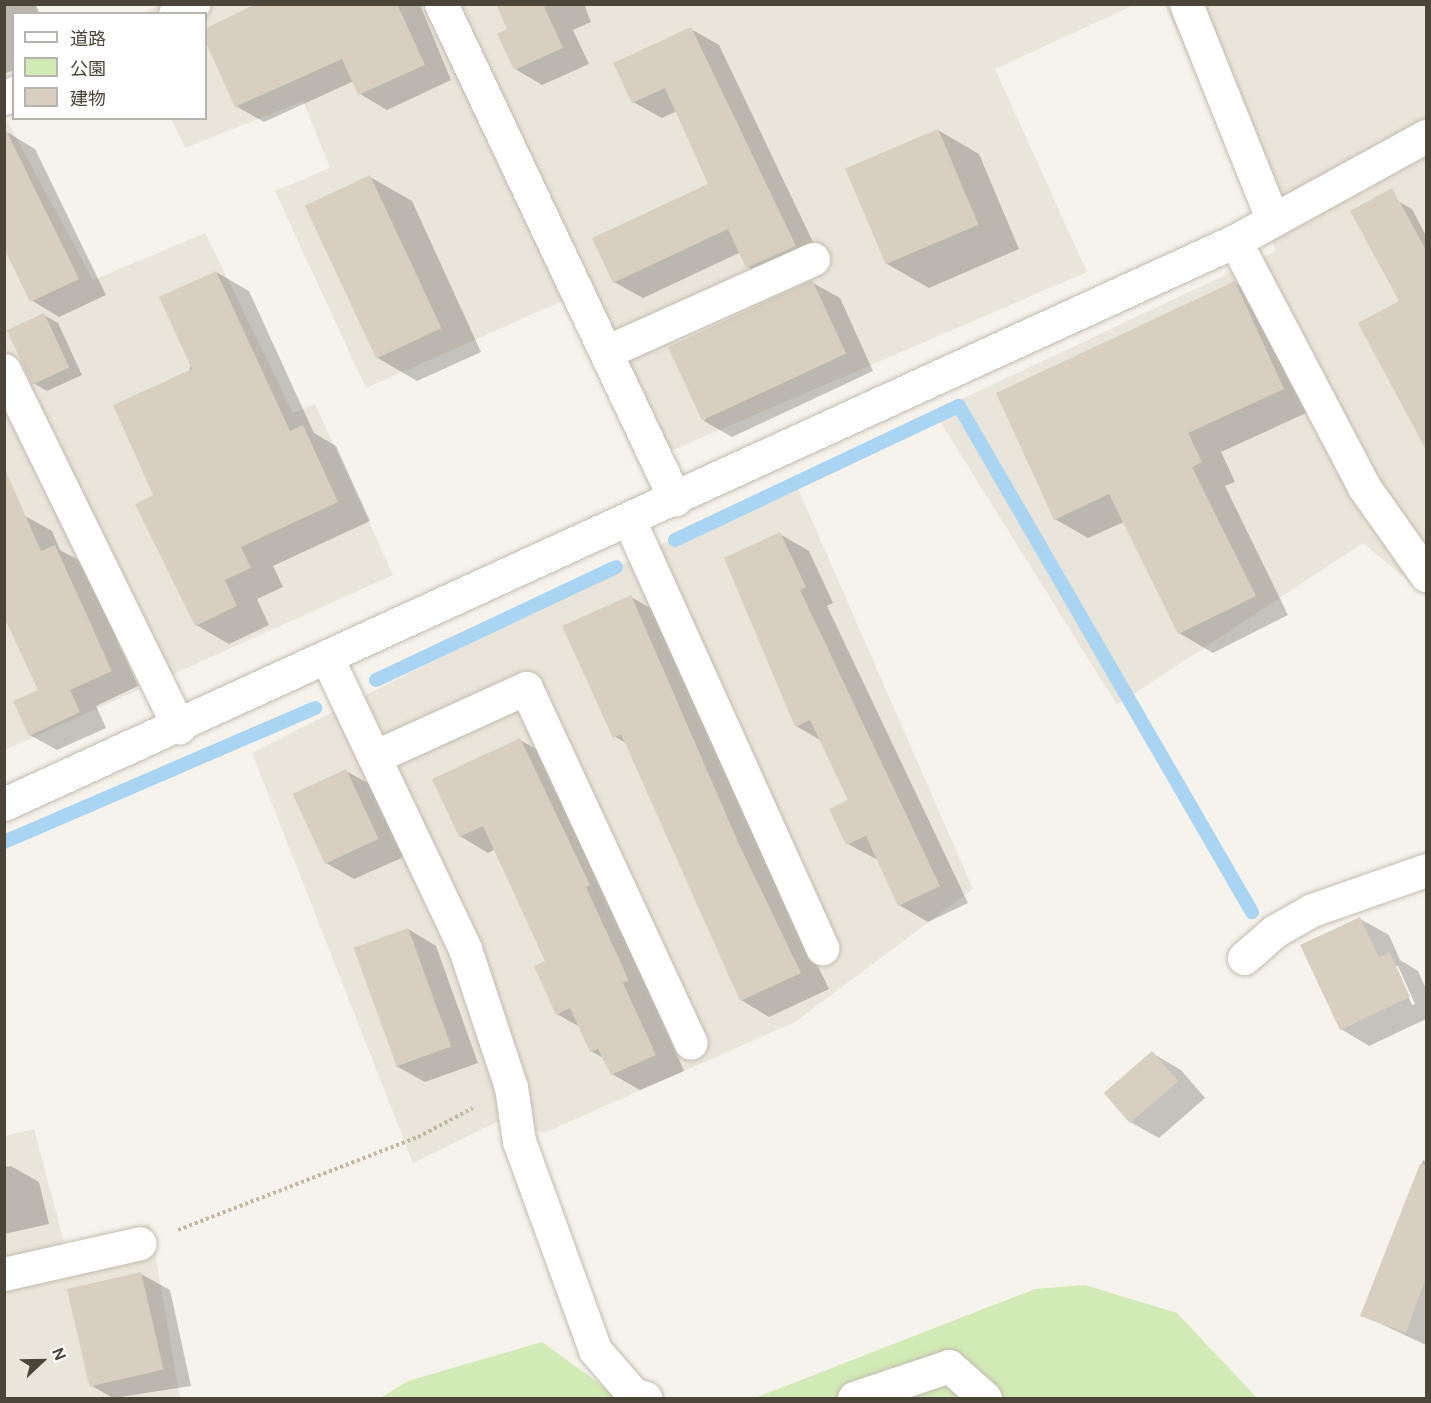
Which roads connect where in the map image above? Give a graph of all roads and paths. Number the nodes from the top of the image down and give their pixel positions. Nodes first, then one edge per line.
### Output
1 (194, 4) edge
2 (441, 4) edge
3 (1186, 4) edge
4 (179, 12) edge
5 (1426, 136) edge
6 (1273, 220) junction
7 (1235, 241) junction
8 (813, 259) dead end
9 (606, 352) junction
10 (4, 370) edge
11 (675, 500) junction
12 (629, 520) junction
13 (1426, 575) edge
14 (328, 660) junction
15 (178, 728) junction
16 (374, 757) junction
17 (4, 804) edge
18 (1426, 870) edge
19 (822, 948) dead end
20 (1244, 958) dead end
21 (691, 1043) dead end
22 (511, 1087) junction
23 (141, 1243) joint
24 (4, 1274) edge
25 (645, 1398) edge
26 (854, 1398) edge
27 (985, 1398) edge

1 - 4 street
2 - 9 street
3 - 6 street
5 - 6 street
6 - 7 street
7 - 11 street
7 - 13 street
8 - 9 street
9 - 11 street
10 - 15 street
11 - 12 street
12 - 14 street
12 - 19 street
14 - 15 street
14 - 16 street
15 - 17 street
16 - 21 street
16 - 22 street
18 - 20 street
22 - 23 path
22 - 25 street
23 - 24 street
26 - 27 street

